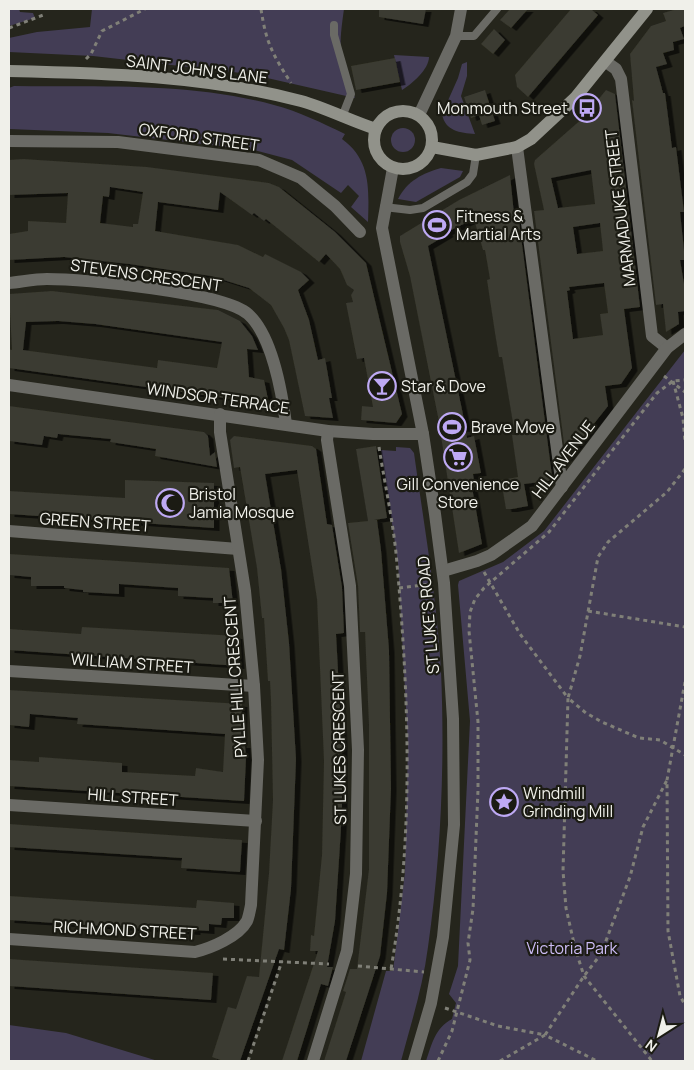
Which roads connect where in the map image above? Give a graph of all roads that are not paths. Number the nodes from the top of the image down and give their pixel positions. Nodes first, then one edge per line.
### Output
1 (461, 9) edge
2 (497, 9) edge
3 (647, 9) edge
4 (334, 26) dead end
5 (456, 36) junction
6 (606, 62) junction
7 (9, 71) edge
8 (419, 115) junction
9 (342, 117) junction
10 (376, 129) junction
11 (9, 141) edge
12 (432, 147) junction
13 (517, 148) junction
14 (476, 155) junction
15 (393, 168) junction
16 (384, 207) junction
17 (360, 232) dead end
18 (9, 283) edge
19 (685, 334) edge
20 (668, 348) junction
21 (9, 385) edge
22 (220, 414) junction
23 (286, 424) junction
24 (328, 431) junction
25 (423, 434) junction
26 (562, 487) junction
27 (9, 532) edge
28 (238, 549) junction
29 (442, 571) junction
30 (9, 671) edge
31 (254, 686) junction
32 (9, 805) edge
33 (256, 821) junction
34 (235, 933) joint
35 (9, 940) edge
36 (313, 1061) edge
37 (414, 1061) edge

1 - 5 street
2 - 5 lane
3 - 6 street
4 - 9 lane
5 - 8 street
6 - 13 street
6 - 20 street, MARMADUKE STREET
7 - 9 street, SAINT JOHN'S LANE
8 - 10 street
8 - 12 street
9 - 10 street, SAINT JOHN'S LANE
10 - 15 street
11 - 17 street, OXFORD STREET
12 - 14 street
12 - 15 street
13 - 14 street
13 - 26 street
14 - 16 lane
15 - 16 street, ST LUKE'S ROAD
16 - 25 street, ST LUKE'S ROAD
18 - 23 street, STEVENS CRESCENT
19 - 20 street, HILL AVENUE
20 - 26 street, HILL AVENUE
21 - 22 street, WINDSOR TERRACE
22 - 23 street, WINDSOR TERRACE
22 - 28 street, PYLLE HILL CRESCENT
23 - 24 street, WINDSOR TERRACE
24 - 25 street, WINDSOR TERRACE
24 - 36 street, ST LUKES CRESCENT
25 - 29 street, ST LUKE'S ROAD
26 - 29 street, HILL AVENUE
27 - 28 street, GREEN STREET
28 - 31 street, PYLLE HILL CRESCENT
29 - 37 street, ST LUKE'S ROAD
30 - 31 street, WILLIAM STREET
31 - 33 street, PYLLE HILL CRESCENT
32 - 33 street, HILL STREET
33 - 34 street, PYLLE HILL CRESCENT
34 - 35 street, RICHMOND STREET

